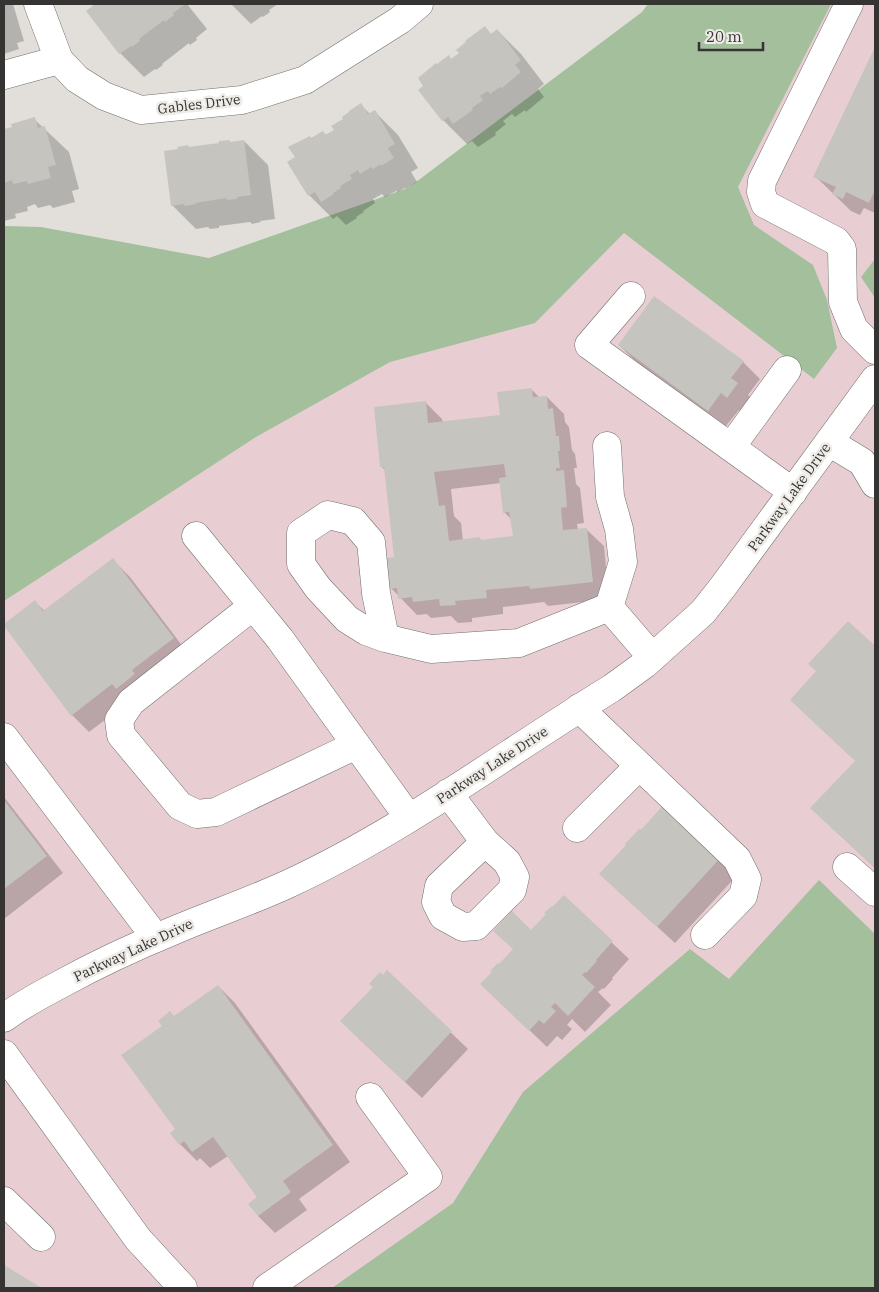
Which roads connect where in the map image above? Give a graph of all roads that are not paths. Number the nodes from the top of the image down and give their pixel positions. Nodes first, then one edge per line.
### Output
1 (38, 4) edge
2 (419, 4) edge
3 (849, 4) edge
4 (58, 60) junction
5 (4, 75) edge
6 (631, 296) dead end
7 (875, 350) edge
8 (787, 370) dead end
9 (875, 378) edge
10 (829, 442) junction
11 (606, 446) dead end
12 (732, 448) junction
13 (875, 484) edge
14 (792, 492) junction
15 (196, 536) dead end
16 (253, 606) junction
17 (609, 607) junction
18 (385, 638) dead end
19 (652, 657) junction
20 (578, 708) junction
21 (4, 737) edge
22 (356, 745) junction
23 (639, 766) junction
24 (448, 793) junction
25 (409, 818) junction
26 (577, 828) dead end
27 (485, 842) dead end
28 (847, 867) dead end
29 (875, 892) edge
30 (705, 936) dead end
31 (156, 938) junction
32 (4, 1018) edge
33 (4, 1054) edge
34 (370, 1097) dead end
35 (4, 1202) edge
36 (41, 1237) dead end
37 (183, 1288) edge
38 (267, 1288) edge

1 - 4 street, Gables Drive
2 - 4 street, Gables Drive
3 - 7 street
4 - 5 street
6 - 12 street
8 - 12 street
9 - 10 street, Parkway Lake Drive
10 - 13 street
10 - 14 street, Parkway Lake Drive
11 - 17 street
12 - 14 street
14 - 19 street, Parkway Lake Drive
15 - 16 street
16 - 22 street
16 - 22 street
17 - 18 street
17 - 19 street
19 - 20 street, Parkway Lake Drive
20 - 23 street
20 - 24 street, Parkway Lake Drive
21 - 31 street
22 - 25 street
23 - 26 street
23 - 30 street
24 - 25 street, Parkway Lake Drive
24 - 27 street
25 - 31 street, Parkway Lake Drive
28 - 29 street
31 - 32 street, Parkway Lake Drive
33 - 37 street
34 - 38 street
35 - 36 street

